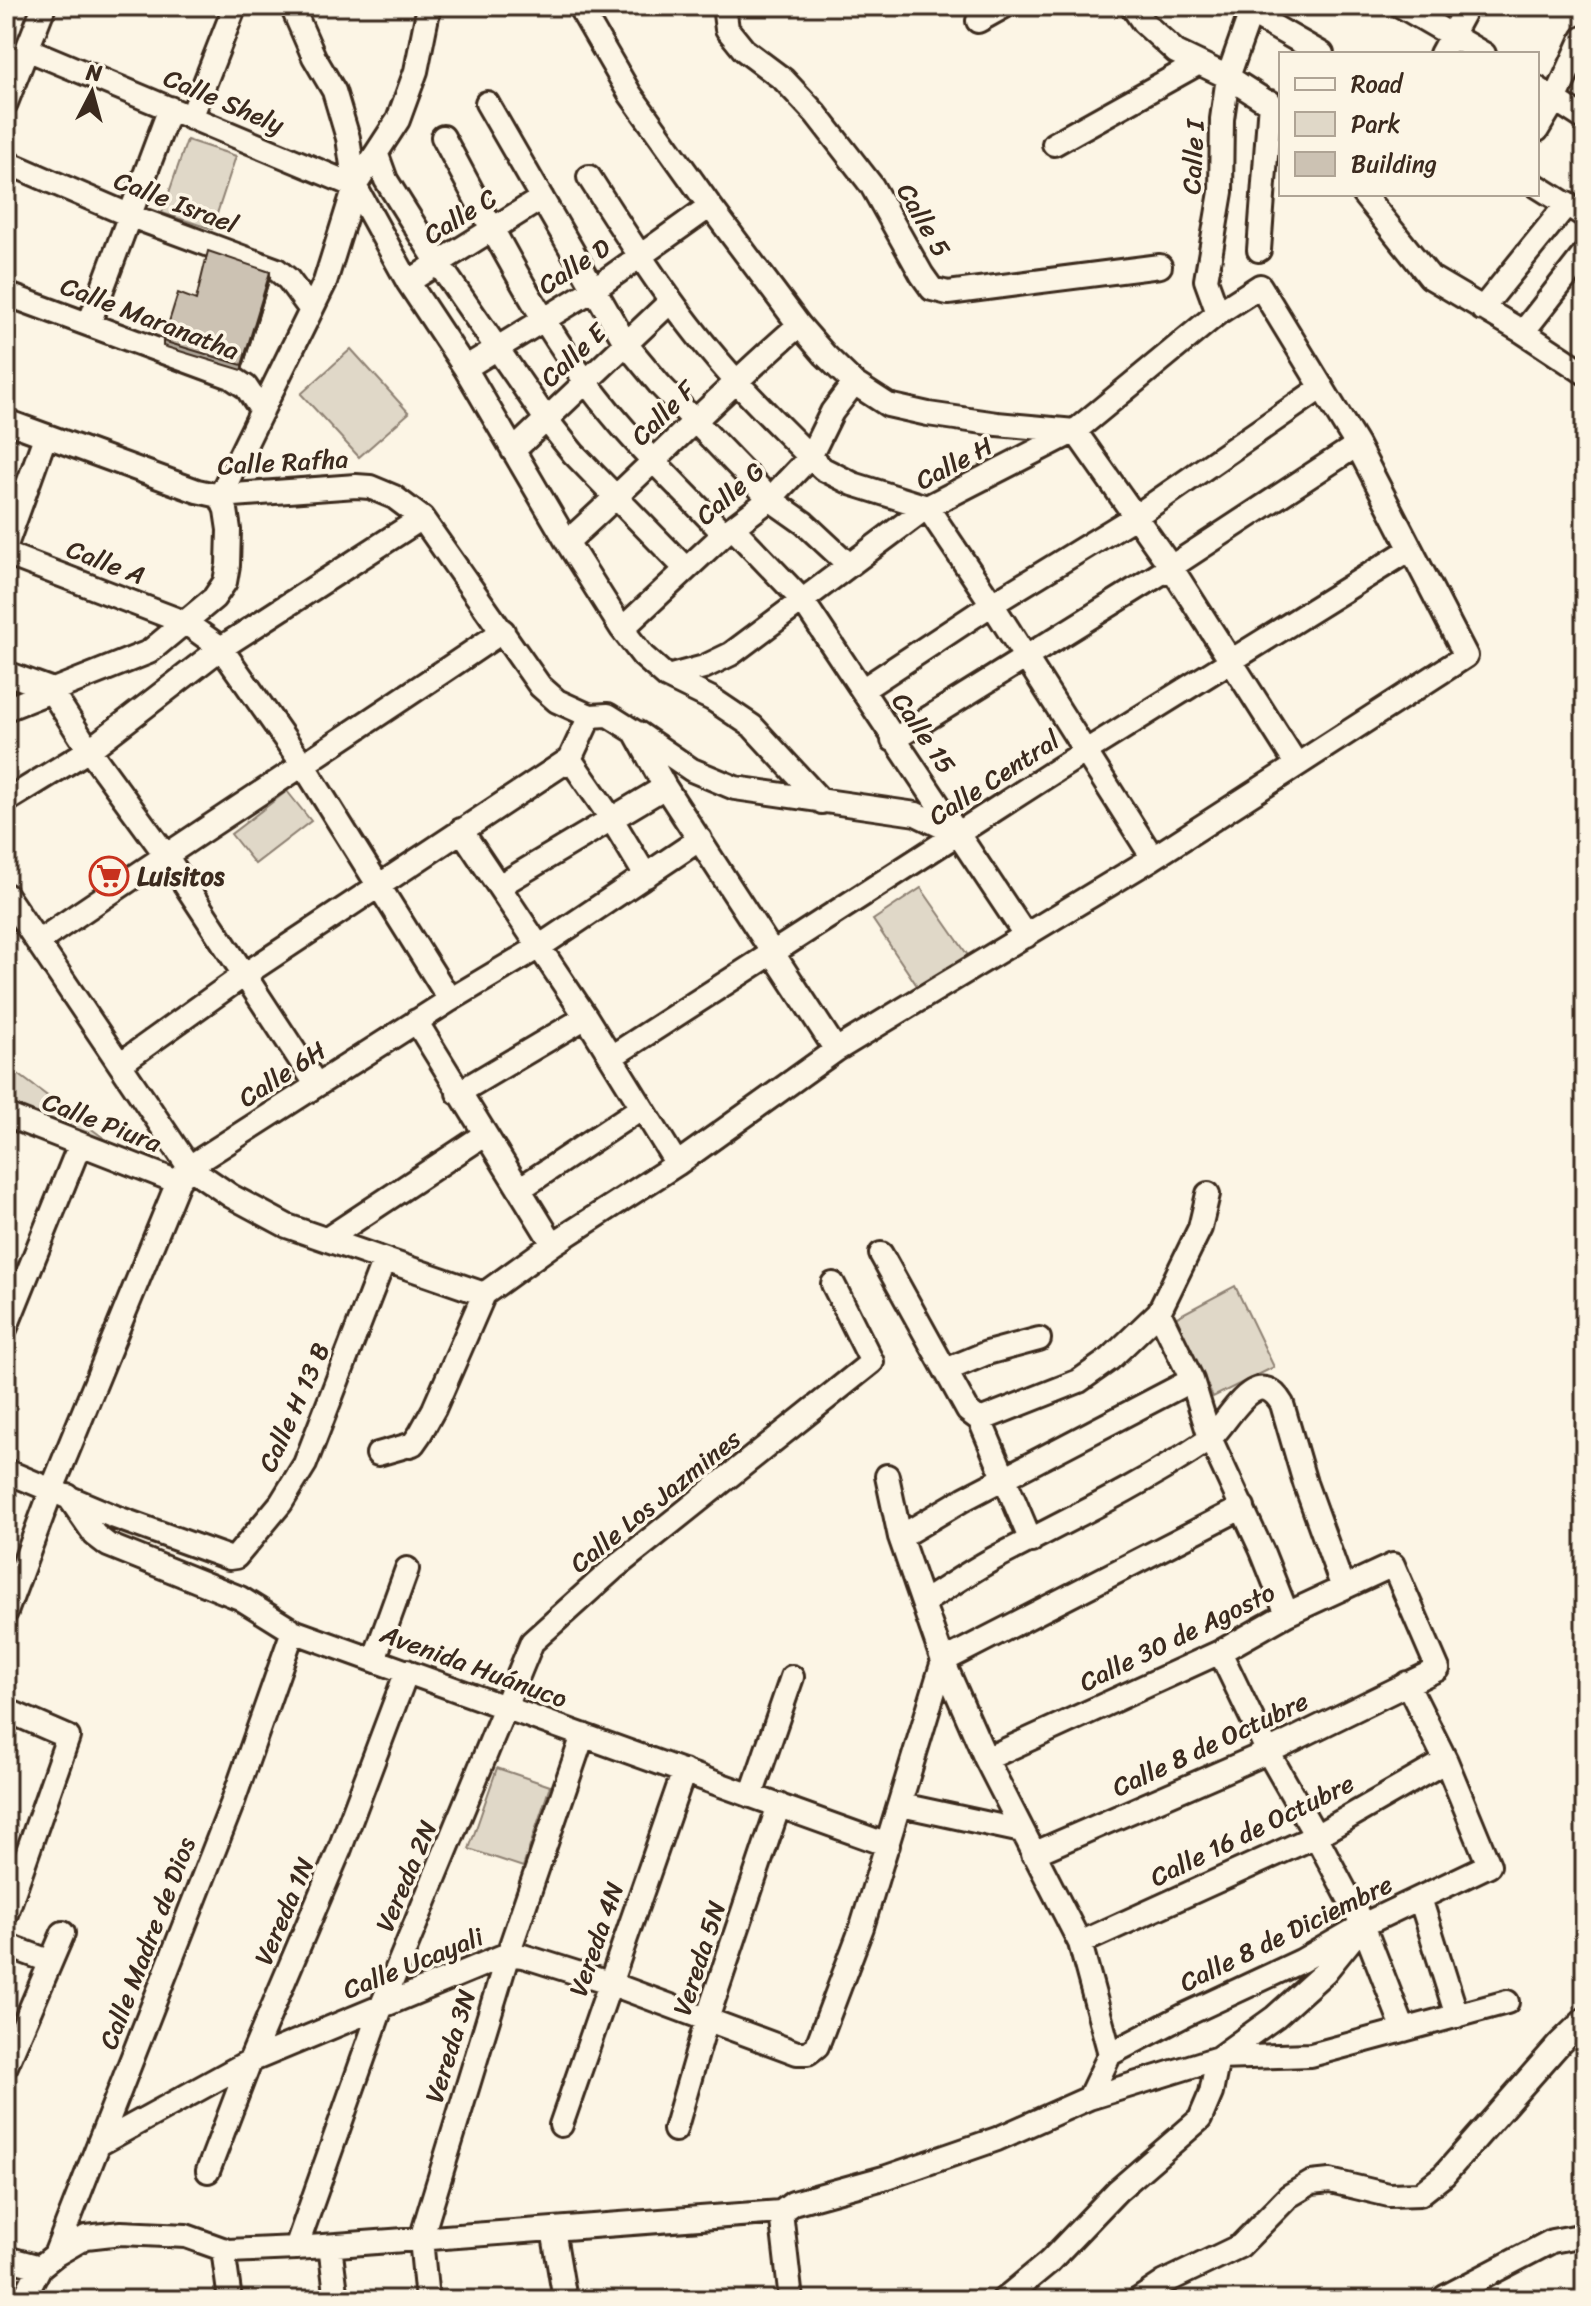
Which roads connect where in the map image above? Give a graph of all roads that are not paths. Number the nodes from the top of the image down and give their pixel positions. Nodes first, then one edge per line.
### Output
1 (44, 6) edge
2 (235, 6) edge
3 (429, 6) edge
4 (579, 6) edge
5 (724, 6) edge
6 (1005, 6) edge
7 (1132, 6) edge
8 (1401, 6) edge
9 (1467, 6) edge
10 (289, 7) edge
11 (1252, 10) edge
12 (978, 21) dead end
13 (1451, 33) junction
14 (1583, 38) edge
15 (27, 49) junction
16 (1319, 52) edge
17 (1442, 52) edge
18 (1481, 52) edge
19 (1199, 63) junction
20 (1228, 77) junction
21 (1546, 94) edge
22 (6, 103) edge
23 (487, 103) dead end
24 (1275, 106) edge
25 (170, 108) junction
26 (191, 118) junction
27 (1585, 119) edge
28 (1539, 122) edge
29 (443, 137) dead end
30 (1054, 144) dead end
31 (377, 155) junction
32 (6, 162) edge
33 (589, 177) dead end
34 (355, 186) junction
35 (1539, 187) edge
36 (1366, 196) edge
37 (542, 198) junction
38 (710, 206) junction
39 (1576, 210) edge
40 (131, 216) junction
41 (492, 228) junction
42 (1259, 250) dead end
43 (639, 257) junction
44 (1583, 259) edge
45 (438, 263) junction
46 (1160, 266) dead end
47 (408, 282) junction
48 (594, 289) junction
49 (6, 294) edge
50 (671, 301) junction
51 (1482, 309) junction
52 (311, 310) junction
53 (1218, 313) junction
54 (545, 319) junction
55 (89, 324) junction
56 (799, 325) junction
57 (1523, 332) junction
58 (626, 344) junction
59 (496, 348) junction
60 (465, 368) junction
61 (1585, 373) edge
62 (587, 381) junction
63 (735, 381) junction
64 (854, 383) junction
65 (1322, 387) junction
66 (262, 411) junction
67 (546, 419) junction
68 (6, 421) edge
69 (694, 422) junction
70 (1075, 431) junction
71 (45, 437) junction
72 (1357, 445) junction
73 (513, 451) junction
74 (810, 457) junction
75 (655, 461) junction
76 (220, 496) junction
77 (616, 498) junction
78 (770, 499) junction
79 (927, 507) junction
80 (1136, 516) junction
81 (422, 518) junction
82 (729, 531) junction
83 (567, 542) junction
84 (6, 545) edge
85 (1409, 550) junction
86 (6, 554) edge
87 (848, 564) junction
88 (1171, 567) junction
89 (686, 569) junction
90 (802, 600) junction
91 (992, 604) junction
92 (186, 623) junction
93 (622, 629) junction
94 (503, 631) junction
95 (221, 648) junction
96 (1025, 656) junction
97 (1230, 663) junction
98 (6, 673) edge
99 (667, 677) junction
100 (50, 689) junction
101 (862, 690) junction
102 (6, 709) edge
103 (590, 716) junction
104 (635, 732) junction
105 (893, 740) junction
106 (89, 750) junction
107 (1086, 751) junction
108 (570, 759) junction
109 (1297, 765) junction
110 (304, 766) junction
111 (665, 787) junction
112 (6, 801) edge
113 (822, 802) junction
114 (611, 818) junction
115 (461, 830) junction
116 (959, 834) junction
117 (700, 839) junction
118 (165, 854) junction
119 (1153, 858) junction
120 (646, 876) junction
121 (377, 885) junction
122 (499, 886) junction
123 (6, 895) edge
124 (1026, 936) junction
125 (38, 942) junction
126 (539, 947) junction
127 (773, 955) junction
128 (244, 975) junction
129 (450, 1000) junction
130 (586, 1017) junction
131 (416, 1021) junction
132 (836, 1050) junction
133 (611, 1057) junction
134 (120, 1064) junction
135 (316, 1084) junction
136 (458, 1093) junction
137 (641, 1108) junction
138 (6, 1115) edge
139 (484, 1135) junction
140 (80, 1144) junction
141 (677, 1164) junction
142 (184, 1174) junction
143 (521, 1188) junction
144 (1208, 1194) dead end
145 (327, 1239) junction
146 (553, 1244) junction
147 (881, 1254) dead end
148 (384, 1260) junction
149 (833, 1284) dead end
150 (484, 1294) junction
151 (1159, 1312) junction
152 (6, 1327) edge
153 (1039, 1339) dead end
154 (946, 1370) junction
155 (1192, 1380) junction
156 (980, 1420) junction
157 (1210, 1438) junction
158 (378, 1454) dead end
159 (6, 1471) edge
160 (887, 1476) dead end
161 (1004, 1478) junction
162 (60, 1492) junction
163 (1243, 1507) junction
164 (900, 1537) junction
165 (1031, 1541) junction
166 (1393, 1565) joint
167 (407, 1569) dead end
168 (1343, 1588) junction
169 (924, 1602) junction
170 (7, 1608) edge
171 (1287, 1614) junction
172 (293, 1631) junction
173 (1220, 1652) junction
174 (374, 1660) junction
175 (943, 1661) junction
176 (407, 1671) junction
177 (792, 1677) dead end
178 (1407, 1683) junction
179 (504, 1707) junction
180 (6, 1710) edge
181 (583, 1735) junction
182 (1268, 1752) junction
183 (986, 1759) junction
184 (1446, 1761) junction
185 (684, 1771) junction
186 (751, 1796) junction
187 (779, 1805) junction
188 (901, 1805) junction
189 (1022, 1831) junction
190 (1316, 1836) junction
191 (888, 1845) junction
192 (1033, 1854) junction
193 (1420, 1898) junction
194 (6, 1914) edge
195 (1363, 1925) junction
196 (63, 1933) dead end
197 (1080, 1943) junction
198 (6, 1945) edge
199 (508, 1954) junction
200 (49, 1961) junction
201 (609, 1983) junction
202 (1507, 2002) dead end
203 (382, 2005) junction
204 (1457, 2016) junction
205 (707, 2019) junction
206 (1585, 2019) edge
207 (1404, 2030) junction
208 (1110, 2054) junction
209 (1218, 2058) junction
210 (250, 2061) junction
211 (6, 2066) edge
212 (1089, 2098) junction
213 (561, 2125) dead end
214 (675, 2130) dead end
215 (99, 2144) junction
216 (208, 2171) dead end
217 (781, 2212) junction
218 (553, 2229) junction
219 (1585, 2235) edge
220 (421, 2239) junction
221 (330, 2246) junction
222 (296, 2248) junction
223 (223, 2249) junction
224 (6, 2258) edge
225 (47, 2261) junction
226 (23, 2300) edge
227 (230, 2300) edge
228 (337, 2300) edge
229 (427, 2300) edge
230 (565, 2300) edge
231 (791, 2300) edge
232 (1003, 2300) edge
233 (1138, 2300) edge
234 (1443, 2300) edge

1 - 15 street
2 - 26 street
3 - 31 street
4 - 38 street
5 - 46 street, Calle 5
6 - 12 street
7 - 19 street
8 - 13 street
9 - 13 street
10 - 34 street
11 - 16 street
11 - 20 street, Calle I
13 - 17 street
13 - 18 street
14 - 21 street
15 - 22 street
15 - 25 street, Calle Shely
19 - 20 street
19 - 30 street
20 - 24 street
20 - 53 street, Calle I
21 - 27 street
21 - 28 street
23 - 37 street
24 - 42 street
25 - 26 street, Calle Shely
25 - 40 street
26 - 34 street, Calle Shely
29 - 41 street, Calle 15
31 - 34 street
31 - 45 street
32 - 40 street, Calle Israel
33 - 43 street
34 - 47 street
34 - 52 street
35 - 39 street
36 - 51 street
37 - 41 street, Calle C
37 - 48 street
38 - 43 street, Calle D
38 - 56 street
39 - 51 street
40 - 52 street, Calle Israel
40 - 55 street
41 - 45 street, Calle C
41 - 54 street, Calle 15
43 - 48 street, Calle D
43 - 50 street
44 - 57 street
45 - 47 street, Calle C
45 - 59 street
47 - 60 street
48 - 54 street, Calle D
48 - 58 street
49 - 55 street, Calle Maranatha
50 - 58 street, Calle E
50 - 63 street
51 - 57 street
52 - 66 street
53 - 65 street, Calle H
53 - 70 street, Calle H
54 - 59 street, Calle D
54 - 62 street, Calle 15
55 - 66 street, Calle Maranatha
56 - 63 street, Calle F
56 - 64 street
57 - 61 street
58 - 62 street, Calle E
58 - 69 street
59 - 60 street, Calle D
59 - 67 street
60 - 73 street
62 - 67 street, Calle E
62 - 75 street, Calle 15
63 - 69 street, Calle F
63 - 74 street
64 - 70 street
64 - 74 street, Calle G
65 - 72 street
65 - 80 street
66 - 76 street
67 - 73 street, Calle E
67 - 77 street
68 - 71 street, Calle Rafha
69 - 75 street, Calle F
69 - 78 street
70 - 79 street, Calle H
70 - 80 street
71 - 76 street, Calle Rafha
71 - 84 street
72 - 85 street
72 - 88 street
73 - 83 street
74 - 78 street, Calle G
74 - 79 street
75 - 77 street, Calle F
75 - 82 street, Calle 15
76 - 81 street, Calle Rafha
76 - 92 street
77 - 83 street, Calle F
77 - 89 street
78 - 82 street, Calle G
78 - 87 street
79 - 87 street, Calle H
79 - 91 street
80 - 88 street
80 - 91 street
81 - 94 street, Calle Rafha
81 - 95 street
82 - 89 street, Calle G
82 - 90 street, Calle 15
83 - 93 street
85 - 97 street, Calle Central
85 - 109 street
86 - 92 street, Calle A
87 - 90 street, Calle H
88 - 96 street
88 - 97 street
89 - 93 street, Calle G
90 - 99 street, Calle H
90 - 101 street, Calle 15
91 - 96 street
91 - 101 street
92 - 95 street, Calle A
92 - 100 street
93 - 99 street
94 - 103 street, Calle Rafha
94 - 110 street
95 - 106 street
95 - 110 street, Calle A
96 - 105 street
96 - 107 street
97 - 107 street, Calle Central
97 - 109 street
98 - 100 street
99 - 113 street
100 - 102 street
100 - 106 street
101 - 105 street, Calle 15
103 - 104 street, Calle Rafha
103 - 108 street
104 - 111 street
104 - 113 street, Calle Rafha
105 - 116 street, Calle 15
106 - 112 street
106 - 118 street
107 - 116 street, Calle Central
107 - 119 street
108 - 114 street
108 - 115 street
109 - 119 street
110 - 118 street
110 - 121 street, Calle A
111 - 114 street
111 - 117 street
113 - 116 street, Calle Rafha
114 - 120 street
114 - 122 street
115 - 121 street
115 - 122 street
116 - 124 street, Calle 15
116 - 127 street, Calle Central
117 - 120 street, Calle 6H
117 - 127 street
118 - 125 street
118 - 128 street
119 - 124 street
120 - 126 street, Calle 6H
121 - 128 street
121 - 129 street, Calle A
122 - 126 street
123 - 125 street
124 - 132 street
125 - 134 street
126 - 129 street, Calle 6H
126 - 130 street
127 - 132 street
127 - 133 street, Calle Central
128 - 134 street
128 - 135 street
129 - 131 street, Calle 6H
130 - 133 street
130 - 136 street
131 - 135 street, Calle 6H
131 - 136 street
132 - 141 street
133 - 137 street
134 - 142 street
135 - 142 street, Calle 6H
136 - 139 street
137 - 141 street
137 - 143 street
138 - 140 street, Calle Piura
139 - 143 street
139 - 145 street
140 - 142 street, Calle Piura
140 - 152 street
141 - 146 street
142 - 145 street
142 - 162 street
143 - 146 street
144 - 151 street
145 - 148 street
146 - 150 street
147 - 154 street
148 - 150 street
148 - 162 street, Calle H 13 B
149 - 179 street, Calle Los Jazmines
150 - 158 street
151 - 155 street
151 - 156 street
153 - 154 street
154 - 156 street
155 - 157 street
155 - 161 street
156 - 161 street
157 - 163 street
157 - 165 street
157 - 168 street
159 - 162 street
160 - 164 street
161 - 164 street
161 - 165 street
162 - 170 street
162 - 172 street, Avenida Huánuco
163 - 171 street
163 - 175 street
164 - 169 street
165 - 169 street
166 - 168 street, Calle 30 de Agosto
166 - 178 street, Calle 8 de Octubre
167 - 174 street
168 - 171 street, Calle 30 de Agosto
169 - 175 street
171 - 173 street, Calle 30 de Agosto
172 - 174 street, Avenida Huánuco
172 - 215 street, Calle Madre de Dios
173 - 182 street
173 - 183 street, Calle 30 de Agosto
174 - 176 street, Avenida Huánuco
175 - 183 street
175 - 188 street
176 - 179 street, Avenida Huánuco
176 - 210 street, Vereda 1N
177 - 186 street
178 - 182 street, Calle 8 de Octubre
178 - 184 street
179 - 181 street, Avenida Huánuco
179 - 203 street, Vereda 2N
180 - 194 street
181 - 185 street, Avenida Huánuco
181 - 199 street, Vereda 3N
182 - 190 street
182 - 192 street, Calle 8 de Octubre
183 - 189 street
184 - 190 street, Calle 16 de Octubre
184 - 193 street, Calle 8 de Diciembre
185 - 186 street, Avenida Huánuco
185 - 201 street, Vereda 4N
186 - 187 street, Avenida Huánuco
187 - 191 street, Avenida Huánuco
187 - 205 street, Vereda 5N
188 - 189 street
188 - 191 street
189 - 192 street
190 - 195 street
190 - 197 street, Calle 16 de Octubre
191 - 205 street, Calle Ucayali
192 - 197 street
193 - 195 street, Calle 8 de Diciembre
193 - 204 street
195 - 207 street
195 - 208 street, Calle 8 de Diciembre
195 - 209 street
196 - 200 street
197 - 208 street
198 - 200 street
199 - 201 street, Calle Ucayali
199 - 203 street, Calle Ucayali
199 - 220 street, Vereda 3N
200 - 211 street
201 - 205 street, Calle Ucayali
201 - 213 street, Vereda 4N
202 - 204 street
203 - 210 street, Calle Ucayali
203 - 222 street, Vereda 2N
204 - 207 street
205 - 214 street, Vereda 5N
206 - 233 street
207 - 209 street
208 - 212 street
209 - 212 street
209 - 232 street
210 - 215 street, Calle Ucayali
210 - 216 street, Vereda 1N
212 - 217 street
215 - 225 street, Calle Madre de Dios
217 - 218 street
217 - 231 street
218 - 220 street
218 - 230 street
219 - 234 street
220 - 221 street
220 - 229 street
221 - 222 street
221 - 228 street
222 - 223 street
223 - 225 street
223 - 227 street
224 - 225 street
225 - 226 street, Calle Madre de Dios

